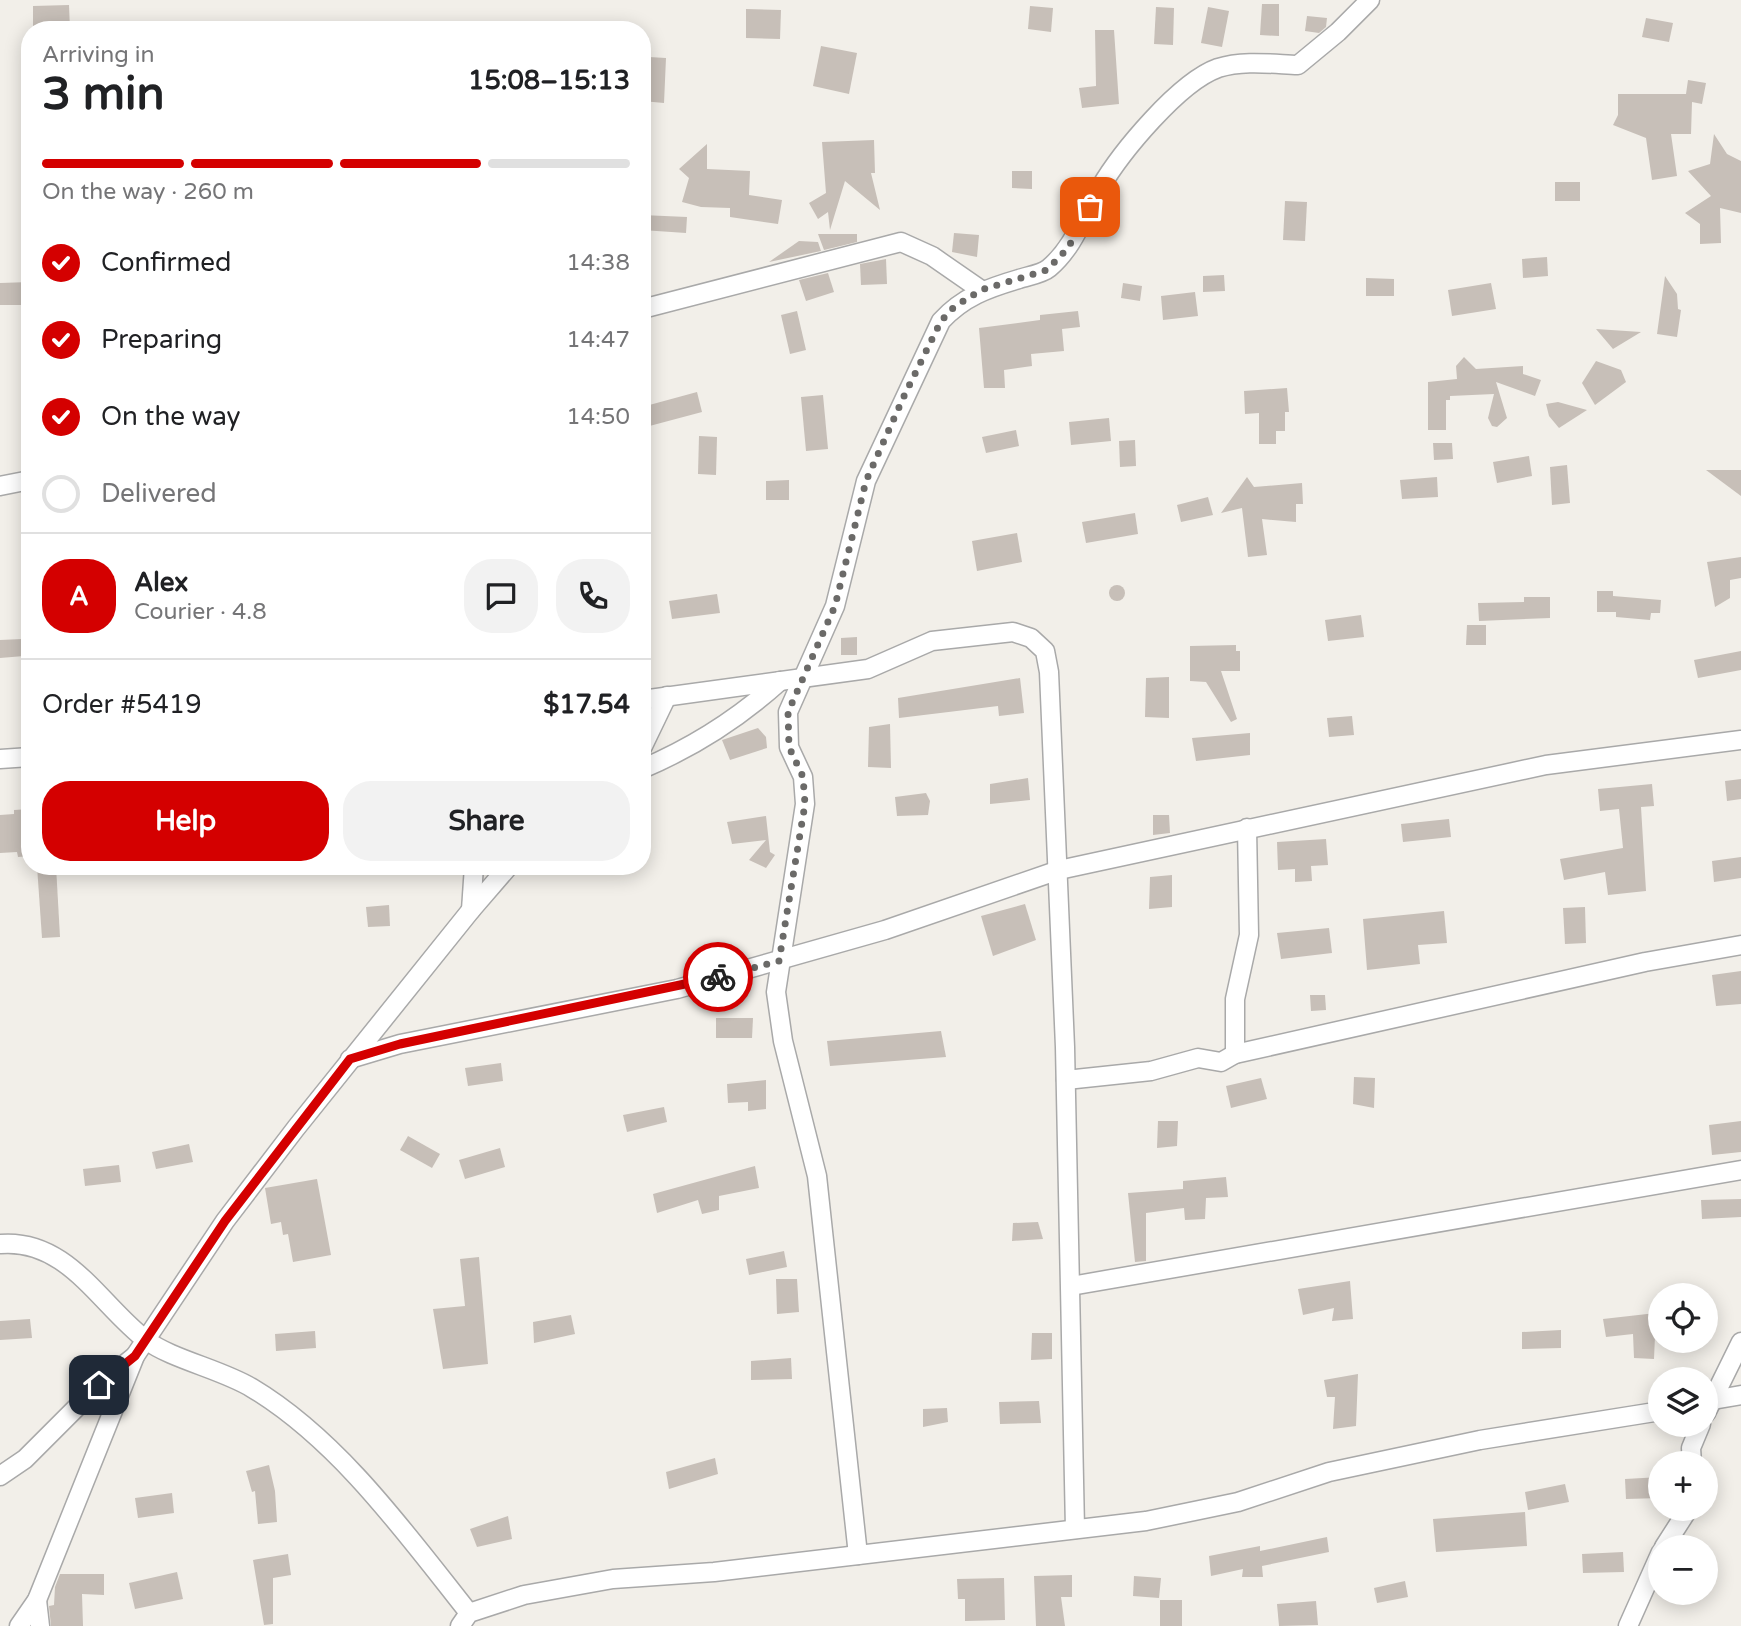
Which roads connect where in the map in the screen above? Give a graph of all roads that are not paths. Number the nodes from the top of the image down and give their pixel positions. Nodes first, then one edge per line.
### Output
1 (1370, 0) edge
2 (981, 290) junction
3 (651, 309) edge
4 (21, 482) edge
5 (0, 486) edge
6 (800, 679) junction
7 (780, 681) junction
8 (667, 696) junction
9 (651, 699) edge
10 (651, 729) edge
11 (1741, 740) edge
12 (21, 758) edge
13 (0, 759) edge
14 (651, 765) edge
15 (1247, 828) junction
16 (1059, 870) junction
17 (473, 875) edge
18 (501, 875) edge
19 (471, 910) junction
20 (1741, 945) edge
21 (779, 961) junction
22 (1235, 1054) junction
23 (350, 1059) junction
24 (1066, 1080) junction
25 (1741, 1170) edge
26 (0, 1244) edge
27 (1070, 1286) junction
28 (147, 1341) junction
29 (1741, 1342) edge
30 (135, 1356) junction
31 (1718, 1385) edge
32 (1741, 1395) edge
33 (1718, 1401) edge
34 (1648, 1413) edge
35 (0, 1476) edge
36 (1075, 1529) junction
37 (858, 1555) junction
38 (1648, 1581) edge
39 (37, 1600) junction
40 (465, 1619) edge
41 (19, 1626) edge
42 (40, 1626) edge
43 (1628, 1626) edge

1 - 2 street
2 - 3 street
2 - 6 street
4 - 5 street
6 - 7 street
6 - 16 street
6 - 21 street
7 - 8 street
7 - 14 street
8 - 9 street
8 - 10 street
11 - 15 street
12 - 13 street
15 - 16 street
15 - 22 street
16 - 21 street
16 - 24 street
17 - 19 street
18 - 19 street
19 - 23 street
20 - 22 street
21 - 23 street
21 - 37 street
22 - 24 street
23 - 28 street
24 - 27 street
25 - 27 street
26 - 28 street
27 - 36 street
28 - 30 street
28 - 40 street
29 - 31 street
30 - 35 street
30 - 39 street
32 - 33 street
34 - 36 street
36 - 37 street
37 - 40 street
38 - 43 street
39 - 41 street
39 - 42 street

